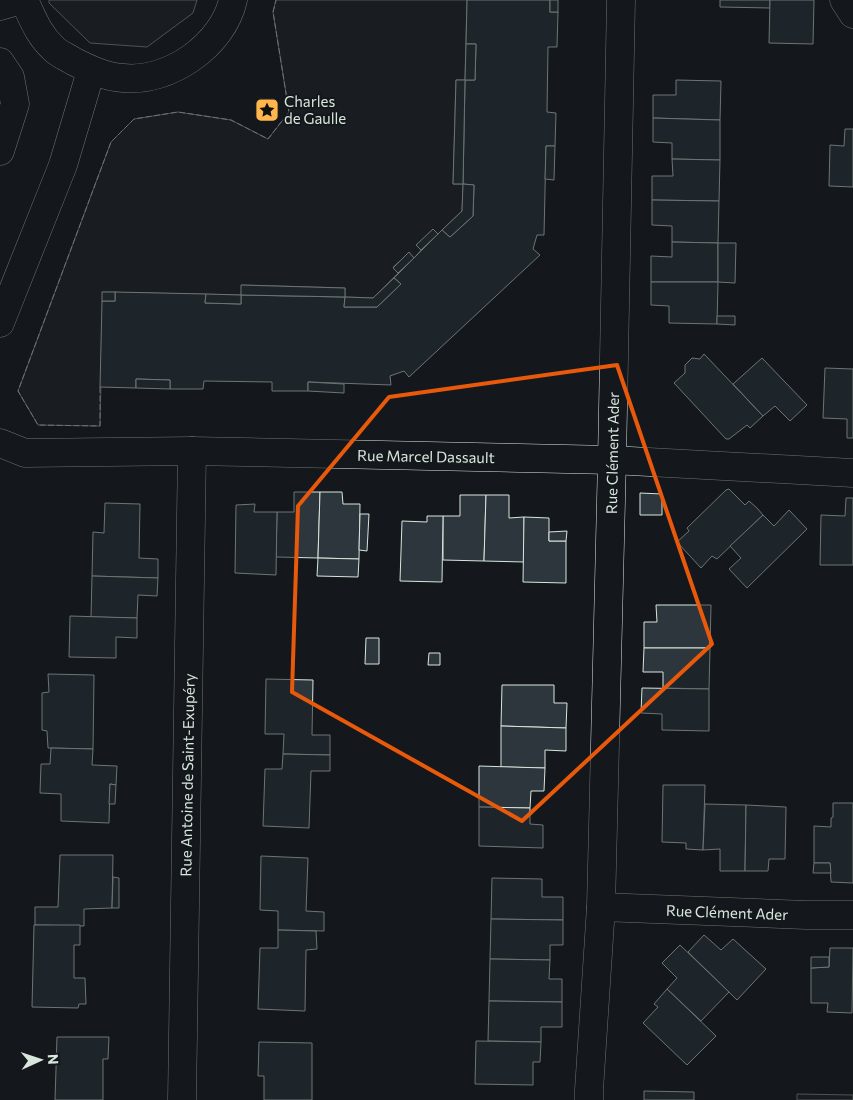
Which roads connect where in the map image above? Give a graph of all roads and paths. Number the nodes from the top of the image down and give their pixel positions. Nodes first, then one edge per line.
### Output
1 (23, 0) edge
2 (233, 0) edge
3 (621, 0) edge
4 (844, 0) edge
5 (0, 6) edge
6 (853, 14) edge
7 (0, 62) edge
8 (92, 71) junction
9 (0, 151) edge
10 (0, 323) edge
11 (0, 443) edge
12 (192, 450) junction
13 (612, 460) junction
14 (853, 473) edge
15 (601, 907) junction
16 (853, 915) edge
17 (182, 1100) edge
18 (589, 1100) edge

1 - 5 street
1 - 8 street
2 - 8 street
3 - 13 street, Rue Clément Ader
4 - 6 street
7 - 9 street
8 - 10 street
11 - 12 street, Rue Marcel Dassault
12 - 13 street, Rue Marcel Dassault
12 - 17 street, Rue Antoine de Saint-Exupéry
13 - 14 street, Rue Marcel Dassault
13 - 15 street, Rue Clément Ader
15 - 16 street, Rue Clément Ader
15 - 18 street, Rue Clément Ader

